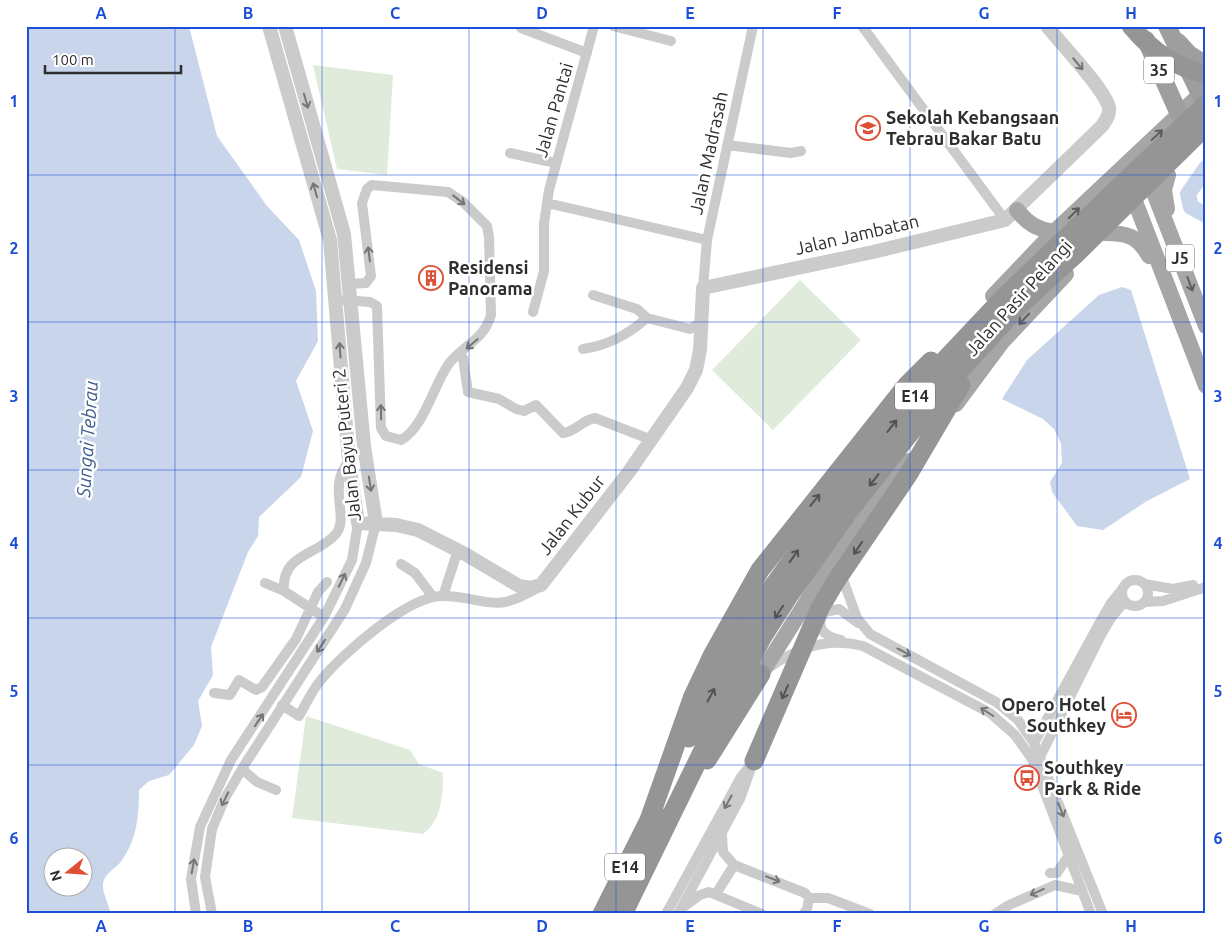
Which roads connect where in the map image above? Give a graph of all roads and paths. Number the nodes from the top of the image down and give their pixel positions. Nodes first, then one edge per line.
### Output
1 (269, 26) edge
2 (285, 26) edge
3 (594, 26) edge
4 (613, 26) edge
5 (753, 26) edge
6 (862, 26) edge
7 (1046, 26) edge
8 (1131, 26) edge
9 (1140, 26) edge
10 (521, 28) dead end
11 (1169, 30) edge
12 (671, 42) dead end
13 (587, 53) junction
14 (1206, 65) edge
15 (1206, 74) edge
16 (1204, 97) edge
17 (1179, 114) junction
18 (1204, 136) edge
19 (727, 145) junction
20 (801, 151) dead end
21 (510, 153) dead end
22 (1129, 160) junction
23 (556, 163) junction
24 (1114, 175) junction
25 (1168, 175) junction
26 (1153, 190) junction
27 (547, 203) junction
28 (1136, 204) junction
29 (1011, 215) junction
30 (1054, 232) junction
31 (1105, 233) junction
32 (707, 240) junction
33 (1172, 240) junction
34 (349, 284) junction
35 (702, 288) junction
36 (1168, 288) junction
37 (336, 294) junction
38 (593, 295) dead end
39 (351, 302) junction
40 (533, 312) dead end
41 (647, 318) junction
42 (700, 323) junction
43 (1206, 326) edge
44 (985, 343) junction
45 (583, 349) dead end
46 (463, 358) dead end
47 (931, 361) joint
48 (1206, 386) edge
49 (652, 440) junction
50 (349, 461) junction
51 (358, 523) junction
52 (376, 523) junction
53 (458, 550) junction
54 (836, 555) junction
55 (401, 564) dead end
56 (1206, 581) edge
57 (326, 582) dead end
58 (265, 583) dead end
59 (1144, 584) junction
60 (541, 585) junction
61 (1206, 587) edge
62 (1123, 588) junction
63 (284, 591) junction
64 (438, 597) junction
65 (1125, 601) junction
66 (1144, 602) junction
67 (310, 608) junction
68 (324, 618) junction
69 (863, 628) junction
70 (846, 642) junction
71 (761, 674) junction
72 (214, 693) dead end
73 (282, 704) junction
74 (1034, 743) junction
75 (1040, 757) junction
76 (754, 761) junction
77 (242, 769) junction
78 (276, 790) dead end
79 (658, 821) junction
80 (722, 832) junction
81 (1069, 855) junction
82 (734, 864) junction
83 (1050, 873) dead end
84 (1082, 891) junction
85 (716, 894) junction
86 (809, 898) junction
87 (679, 912) edge
88 (196, 914) edge
89 (212, 914) edge
90 (602, 914) edge
91 (623, 914) edge
92 (666, 914) edge
93 (762, 914) edge
94 (802, 914) edge
95 (870, 914) edge
96 (995, 914) edge
97 (1091, 914) edge
98 (1103, 914) edge

37 -> 1 street, Jalan Bayu Puteri 2
2 -> 34 street, Jalan Bayu Puteri 2
3 - 13 street, Jalan Pantai
4 - 12 street
5 - 19 street, Jalan Madrasah
6 - 29 street
7 -> 29 street
8 - 15 highway, bridge
9 - 17 highway, 35
10 - 13 street
11 - 14 highway
11 - 16 highway, 35
13 - 23 street, Jalan Pantai
16 - 17 main road, Jalan Pasir Pelangi
79 -> 16 highway, E14, bridge
17 - 18 highway, 35
22 -> 17 main road, Jalan Pasir Pelangi
18 - 25 main road, Jalan Pasir Pelangi
18 - 44 highway, E14, bridge
19 - 20 street
19 - 32 street, Jalan Madrasah
21 - 23 street
22 - 24 main road, Jalan Pasir Pelangi
22 - 26 main road, J5
23 - 27 street, Jalan Pantai
24 - 28 main road, J5
30 -> 24 main road, Jalan Pasir Pelangi
25 - 26 main road, Jalan Pasir Pelangi
25 - 33 main road
26 - 28 main road, Jalan Pasir Pelangi
26 - 33 main road, J5
27 - 32 street
27 - 40 street, Jalan Pantai
28 - 31 main road, Jalan Pasir Pelangi
28 - 36 main road, J5
29 - 30 main road
29 - 35 street, Jalan Jambatan
30 - 47 main road, Jalan Pasir Pelangi
31 - 36 main road
31 -> 54 main road, Jalan Pasir Pelangi
32 - 35 street, Jalan Madrasah
33 -> 43 main road, J5
34 - 39 street, Jalan Bayu Puteri 2
34 -> 39 street
35 - 42 street, Jalan Kubur
36 - 48 main road, J5
37 - 39 street
50 -> 37 street, Jalan Bayu Puteri 2
38 - 41 street
39 -> 52 street, Jalan Bayu Puteri 2
41 - 42 street
41 - 45 street
42 - 49 street, Jalan Kubur
44 -> 76 highway, bridge
44 -> 79 highway, E14, bridge
46 - 49 street
79 -> 47 highway
49 - 60 street, Jalan Kubur
50 - 51 street, Jalan Bayu Puteri 2
50 - 63 street
51 - 52 street
68 -> 51 street, Jalan Bayu Puteri 2
52 - 53 street
52 -> 73 street, Jalan Bayu Puteri 2
53 - 60 street
53 - 64 street
54 - 69 street
54 - 71 main road, Jalan Pasir Pelangi
55 - 64 street
56 - 59 street
57 - 67 street
58 - 63 street
59 - 62 street
59 - 66 street
60 - 64 street
61 - 66 street
62 - 65 street
62 - 74 street
63 - 67 street
64 - 73 street
65 - 66 street
65 - 75 street
67 - 68 street
67 - 72 street
88 -> 68 street, Jalan Bayu Puteri 2
69 - 70 street
69 -> 74 street
70 - 71 street
81 -> 70 street
71 - 79 highway
73 - 77 street, Jalan Bayu Puteri 2
74 - 75 street
75 -> 98 street
76 - 80 street
76 -> 92 street
77 - 78 street
77 -> 89 street, Jalan Bayu Puteri 2
79 - 90 highway, E14
79 - 91 highway, E14
80 - 82 street
80 - 87 street
81 - 83 street
81 - 84 street
82 - 85 street
82 -> 86 street
84 -> 96 street
84 - 97 street
85 - 87 street
85 - 93 street
86 - 94 street
86 - 95 street

